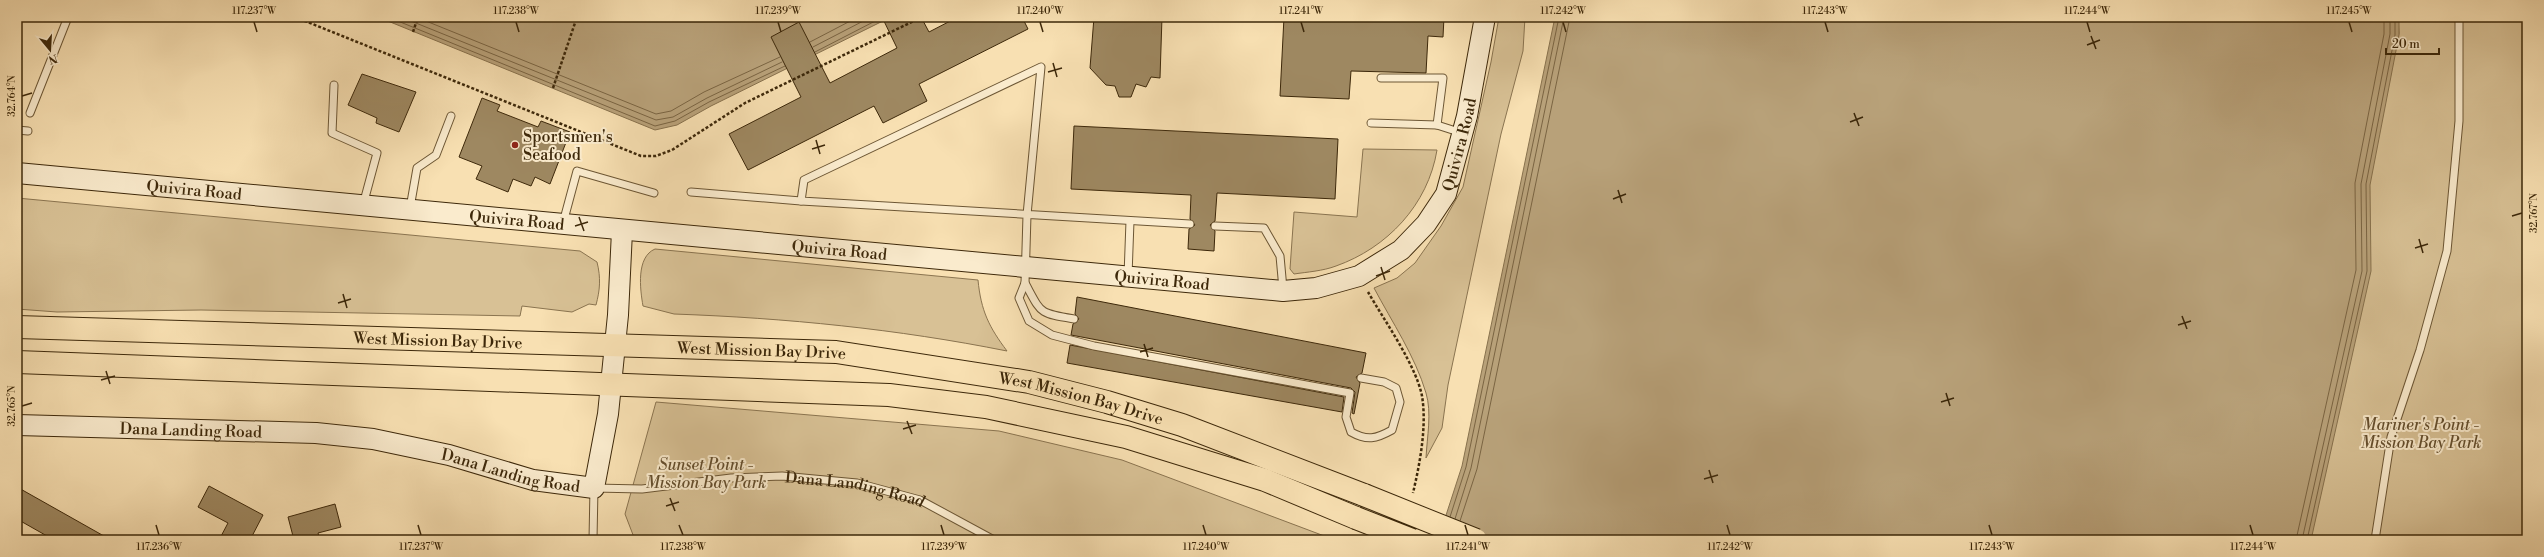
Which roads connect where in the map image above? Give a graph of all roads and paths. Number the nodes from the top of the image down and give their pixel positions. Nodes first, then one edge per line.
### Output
1 (68, 17) edge
2 (295, 17) edge
3 (418, 17) edge
4 (577, 17) edge
5 (922, 17) edge
6 (1485, 17) edge
7 (2459, 17) edge
8 (413, 32) dead end
9 (1381, 78) dead end
10 (334, 85) dead end
11 (553, 88) dead end
12 (30, 113) dead end
13 (451, 116) dead end
14 (1371, 123) dead end
15 (1437, 125) junction
16 (17, 130) edge
17 (28, 131) dead end
18 (1462, 133) junction
19 (17, 173) edge
20 (691, 192) dead end
21 (654, 193) dead end
22 (802, 201) junction
23 (363, 206) junction
24 (410, 210) junction
25 (1027, 215) junction
26 (1130, 220) junction
27 (1190, 224) dead end
28 (563, 225) junction
29 (1215, 226) dead end
30 (622, 231) junction
31 (1025, 275) junction
32 (1128, 277) junction
33 (1283, 291) junction
34 (1074, 319) dead end
35 (17, 327) edge
36 (614, 345) junction
37 (17, 362) edge
38 (1361, 378) dead end
39 (610, 385) junction
40 (17, 425) edge
41 (594, 488) junction
42 (593, 540) edge
43 (994, 540) edge
44 (1412, 540) edge
45 (1476, 540) edge
46 (2375, 540) edge

1 - 12 lane
2 - 5 path
3 - 8 path
4 - 11 path
6 - 18 street, Quivira Road
7 - 46 lane
9 - 15 lane
10 - 23 lane
13 - 24 lane
14 - 15 lane
15 - 18 lane
16 - 17 lane
18 - 33 street, Quivira Road
19 - 23 street, Quivira Road
20 - 22 lane
21 - 28 lane
22 - 25 lane
22 - 25 lane
23 - 24 street, Quivira Road
24 - 28 street, Quivira Road
25 - 26 lane
25 - 31 lane
26 - 27 lane
26 - 32 lane
28 - 30 street, Quivira Road
29 - 33 lane
30 - 31 street, Quivira Road
30 - 36 street
31 - 32 street, Quivira Road
31 - 34 lane
31 - 38 lane
32 - 33 street, Quivira Road
35 - 36 main road, West Mission Bay Drive
36 - 39 street
36 - 45 main road, West Mission Bay Drive, bridge
37 - 39 main road, West Mission Bay Drive
39 - 41 street
39 - 44 main road, West Mission Bay Drive, bridge
40 - 41 street, Dana Landing Road
41 - 42 lane
41 - 43 lane, Dana Landing Road

